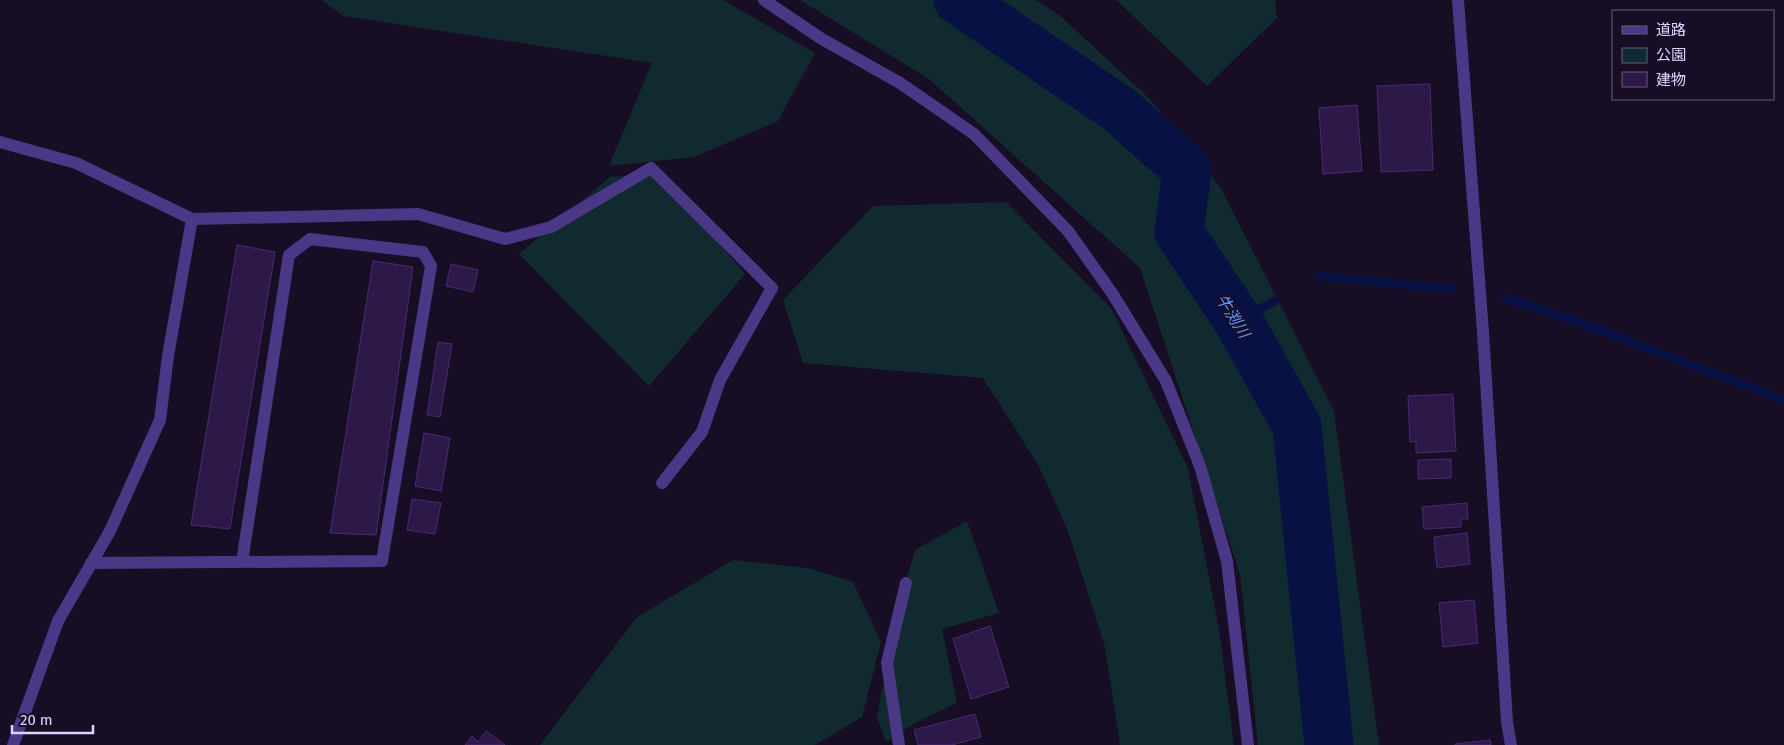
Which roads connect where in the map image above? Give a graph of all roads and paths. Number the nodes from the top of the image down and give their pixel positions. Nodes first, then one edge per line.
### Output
1 (764, 0) edge
2 (1458, 0) edge
3 (0, 142) edge
4 (192, 219) junction
5 (662, 483) dead end
6 (242, 562) junction
7 (91, 563) junction
8 (906, 583) dead end
9 (13, 745) edge
10 (899, 745) edge
11 (1248, 745) edge
12 (1511, 745) edge

1 - 11 street
2 - 12 street
3 - 4 street
4 - 5 street
4 - 7 street
6 - 6 street
6 - 7 street
7 - 9 street
8 - 10 street

